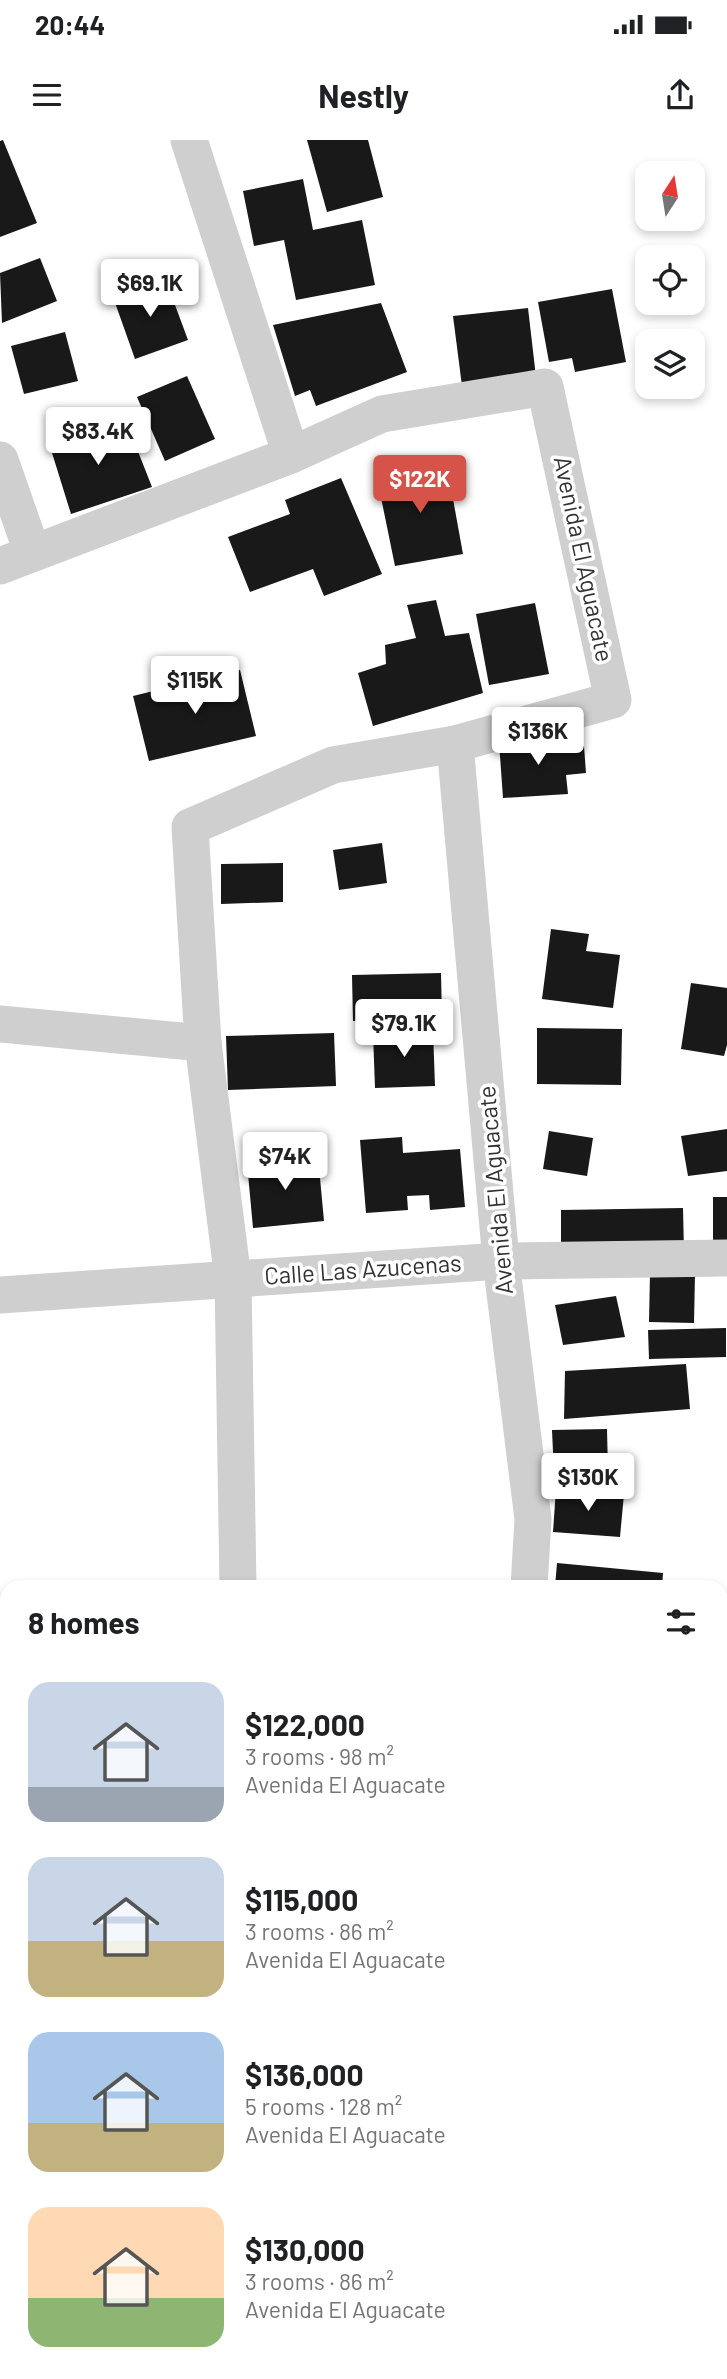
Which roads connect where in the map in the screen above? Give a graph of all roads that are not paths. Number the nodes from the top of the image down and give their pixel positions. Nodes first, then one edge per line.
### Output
1 (189, 140) edge
2 (291, 455) junction
3 (0, 460) edge
4 (16, 559) edge
5 (455, 744) junction
6 (0, 1024) edge
7 (203, 1043) junction
8 (727, 1258) edge
9 (501, 1261) junction
10 (233, 1279) junction
11 (0, 1295) edge
12 (238, 1580) edge
13 (529, 1580) edge

1 - 2 street
2 - 4 street
2 - 5 street, Avenida El Aguacate
3 - 4 street
5 - 7 street
5 - 9 street, Avenida El Aguacate
6 - 7 street
7 - 10 street
8 - 9 street, Calle Las Azucenas
9 - 10 street, Calle Las Azucenas
9 - 13 street, Avenida El Aguacate
10 - 11 street, Calle Las Azucenas
10 - 12 street

